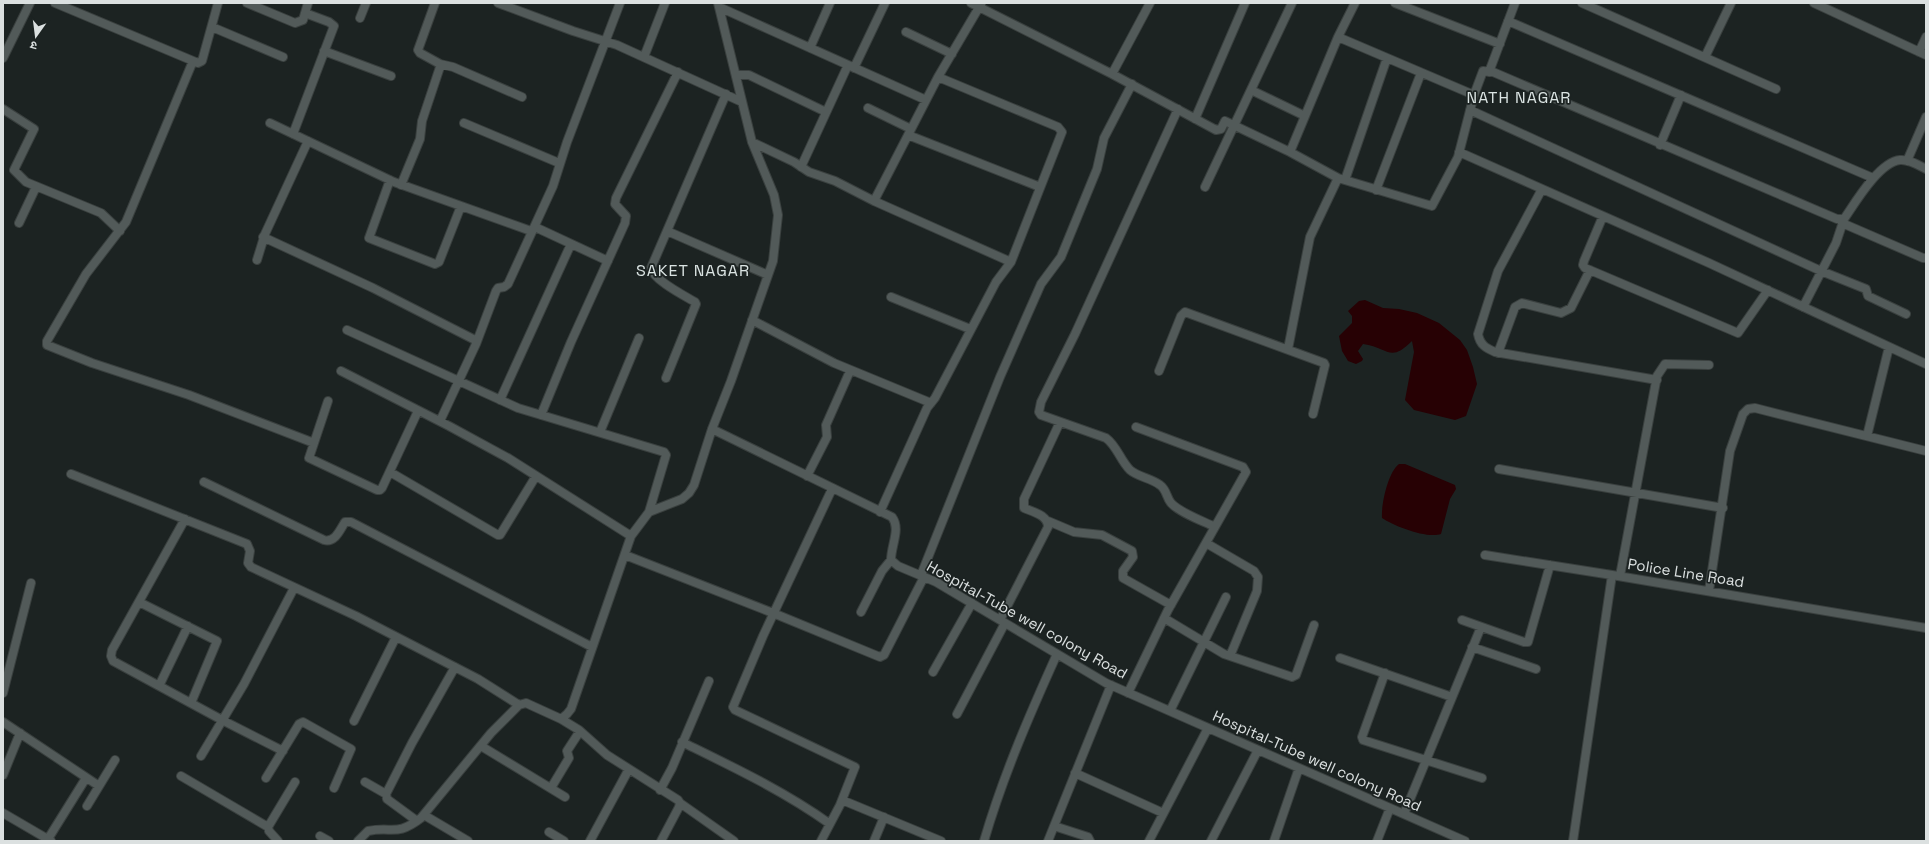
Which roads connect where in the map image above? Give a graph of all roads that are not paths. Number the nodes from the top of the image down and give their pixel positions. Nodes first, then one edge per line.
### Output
1 (30, 3) edge
2 (55, 3) edge
3 (218, 3) edge
4 (247, 3) edge
5 (308, 3) edge
6 (366, 3) edge
7 (435, 3) edge
8 (498, 3) edge
9 (620, 3) edge
10 (665, 3) edge
11 (830, 3) edge
12 (885, 3) edge
13 (971, 3) edge
14 (1150, 3) edge
15 (1245, 3) edge
16 (1292, 3) edge
17 (1355, 3) edge
18 (1395, 3) edge
19 (1515, 3) edge
20 (1582, 3) edge
21 (1731, 3) edge
22 (1814, 3) edge
23 (719, 5) edge
24 (980, 5) edge
25 (305, 13) junction
26 (360, 18) dead end
27 (1508, 21) junction
28 (212, 27) junction
29 (906, 32) dead end
30 (1338, 37) junction
31 (1926, 37) edge
32 (604, 41) junction
33 (1500, 44) junction
34 (810, 48) junction
35 (324, 51) junction
36 (952, 54) junction
37 (1922, 54) edge
38 (283, 57) dead end
39 (644, 57) junction
40 (1704, 57) junction
41 (3, 58) edge
42 (1387, 58) junction
43 (193, 61) junction
44 (440, 64) junction
45 (851, 67) junction
46 (678, 72) junction
47 (1489, 72) junction
48 (1421, 73) junction
49 (1112, 74) junction
50 (736, 75) junction
51 (391, 76) dead end
52 (938, 77) junction
53 (1132, 84) junction
54 (1776, 89) dead end
55 (1251, 90) junction
56 (726, 94) junction
57 (1474, 95) junction
58 (1681, 95) junction
59 (522, 97) dead end
60 (926, 100) junction
61 (742, 102) junction
62 (868, 108) dead end
63 (3, 109) edge
64 (1178, 109) junction
65 (1470, 110) junction
66 (826, 112) junction
67 (1305, 116) junction
68 (1926, 117) edge
69 (1195, 119) junction
70 (464, 122) dead end
71 (270, 123) dead end
72 (1234, 125) junction
73 (910, 132) junction
74 (293, 134) junction
75 (308, 141) junction
76 (752, 142) junction
77 (1660, 145) junction
78 (1290, 152) junction
79 (1459, 152) junction
80 (1907, 161) junction
81 (559, 164) junction
82 (801, 167) junction
83 (1926, 169) edge
84 (1873, 178) junction
85 (1341, 179) junction
86 (390, 180) junction
87 (401, 185) junction
88 (36, 186) junction
89 (1040, 187) junction
90 (1206, 187) dead end
91 (1542, 189) junction
92 (1376, 190) junction
93 (874, 201) junction
94 (461, 206) junction
95 (1603, 216) junction
96 (1843, 221) junction
97 (19, 223) dead end
98 (533, 229) junction
99 (667, 230) junction
100 (120, 231) junction
101 (263, 236) junction
102 (571, 244) junction
103 (1926, 258) edge
104 (257, 260) dead end
105 (608, 261) junction
106 (1010, 262) junction
107 (1590, 270) junction
108 (1822, 271) junction
109 (768, 275) junction
110 (1768, 290) junction
111 (891, 297) dead end
112 (1803, 307) junction
113 (1906, 314) dead end
114 (752, 320) junction
115 (970, 329) junction
116 (347, 330) dead end
117 (639, 338) dead end
118 (477, 341) junction
119 (1889, 347) junction
120 (1288, 349) junction
121 (1498, 353) junction
122 (1926, 364) edge
123 (1710, 365) dead end
124 (340, 371) dead end
125 (850, 371) junction
126 (1159, 371) dead end
127 (666, 378) dead end
128 (1657, 380) junction
129 (458, 382) junction
130 (500, 400) junction
131 (328, 401) dead end
132 (931, 403) junction
133 (418, 411) junction
134 (1313, 414) dead end
135 (541, 415) junction
136 (440, 421) junction
137 (1060, 422) junction
138 (1136, 427) dead end
139 (712, 428) junction
140 (600, 432) junction
141 (1867, 436) junction
142 (314, 443) junction
143 (1926, 451) edge
144 (1499, 469) dead end
145 (390, 472) junction
146 (71, 474) dead end
147 (536, 476) junction
148 (807, 476) junction
149 (204, 482) dead end
150 (832, 489) junction
151 (1636, 492) junction
152 (1723, 508) junction
153 (649, 512) junction
154 (880, 512) junction
155 (185, 519) junction
156 (1048, 521) junction
157 (1215, 527) junction
158 (631, 536) junction
159 (1206, 543) junction
160 (625, 555) junction
161 (1485, 555) dead end
162 (891, 560) junction
163 (1550, 565) junction
164 (1616, 575) junction
165 (923, 576) junction
166 (30, 583) dead end
167 (294, 588) junction
168 (1709, 591) junction
169 (1226, 597) dead end
170 (139, 602) junction
171 (972, 603) junction
172 (1171, 605) junction
173 (861, 612) dead end
174 (773, 613) junction
175 (1164, 618) junction
176 (1462, 620) dead end
177 (1002, 622) junction
178 (1314, 625) dead end
179 (188, 626) junction
180 (1480, 627) junction
181 (1926, 628) edge
182 (396, 636) junction
183 (1203, 643) junction
184 (592, 647) junction
185 (1472, 647) junction
186 (1057, 654) junction
187 (1230, 656) junction
188 (1340, 658) dead end
189 (456, 667) junction
190 (1536, 669) dead end
191 (933, 672) dead end
192 (1385, 673) junction
193 (709, 681) dead end
194 (1111, 685) junction
195 (159, 686) junction
196 (1128, 692) junction
197 (3, 694) edge
198 (1452, 697) junction
199 (191, 703) junction
200 (519, 705) junction
201 (1170, 711) junction
202 (957, 714) dead end
203 (561, 719) junction
204 (222, 720) junction
205 (354, 721) dead end
206 (3, 722) edge
207 (1208, 728) junction
208 (580, 731) junction
209 (20, 732) junction
210 (682, 742) junction
211 (481, 746) junction
212 (1258, 750) junction
213 (283, 751) junction
214 (201, 756) dead end
215 (115, 760) dead end
216 (1426, 761) junction
217 (1299, 768) junction
218 (629, 769) junction
219 (1075, 773) junction
220 (3, 776) edge
221 (181, 776) dead end
222 (86, 778) junction
223 (266, 778) dead end
224 (1482, 778) dead end
225 (295, 782) dead end
226 (365, 782) dead end
227 (99, 786) junction
228 (334, 788) dead end
229 (551, 788) junction
230 (660, 790) junction
231 (386, 794) junction
232 (565, 797) dead end
233 (842, 800) junction
234 (680, 803) junction
235 (87, 806) dead end
236 (1390, 808) junction
237 (3, 813) edge
238 (1163, 814) junction
239 (1404, 814) junction
240 (424, 815) junction
241 (884, 817) junction
242 (417, 821) junction
243 (830, 824) junction
244 (1054, 826) junction
245 (268, 827) junction
246 (549, 832) dead end
247 (320, 836) dead end
248 (50, 840) edge
249 (278, 841) edge
250 (329, 841) edge
251 (358, 841) edge
252 (468, 841) edge
253 (564, 841) edge
254 (590, 841) edge
255 (661, 841) edge
256 (734, 841) edge
257 (821, 841) edge
258 (874, 841) edge
259 (941, 841) edge
260 (984, 841) edge
261 (1048, 841) edge
262 (1090, 841) edge
263 (1149, 841) edge
264 (1211, 841) edge
265 (1274, 841) edge
266 (1377, 841) edge
267 (1465, 841) edge
268 (1573, 841) edge

1 - 41 street
2 - 43 street
3 - 28 street
4 - 25 street
5 - 25 street
6 - 26 street
7 - 44 street
8 - 32 street
9 - 32 street
10 - 39 street
11 - 34 street
12 - 45 street
13 - 24 street
14 - 49 street
15 - 69 street
16 - 55 street
17 - 30 street
18 - 33 street
19 - 27 street
20 - 40 street
21 - 40 street
22 - 37 street
23 - 34 street
23 - 50 street
24 - 36 street
24 - 49 street
25 - 35 street
27 - 33 street
27 - 58 street
28 - 38 street
28 - 43 street
29 - 36 street
30 - 42 street
30 - 67 street
31 - 37 street
32 - 39 street
32 - 81 street
33 - 47 street
34 - 45 street
35 - 51 street
35 - 74 street
36 - 52 street
39 - 46 street
40 - 54 street
42 - 48 street
42 - 85 street
43 - 100 street
44 - 59 street
44 - 87 street
45 - 60 street
45 - 66 street
46 - 56 street
46 - 105 street
47 - 57 street
47 - 77 street
48 - 57 street
48 - 92 street
49 - 53 street
50 - 61 street
50 - 66 street
52 - 60 street
52 - 89 street
53 - 64 street
53 - 165 street
55 - 67 street
55 - 72 street
56 - 61 street
56 - 99 street
57 - 65 street
58 - 77 street
58 - 84 street
60 - 73 street
61 - 76 street
62 - 73 street
63 - 88 street
64 - 69 street
64 - 137 street
65 - 79 street
65 - 108 street
66 - 82 street
67 - 78 street
68 - 80 street
69 - 72 street
70 - 81 street
71 - 74 street
72 - 78 street
72 - 90 street
73 - 89 street
73 - 93 street
74 - 75 street
75 - 86 street
75 - 101 street
76 - 82 street
76 - 109 street
77 - 96 street
78 - 85 street
79 - 91 street
79 - 92 street
80 - 83 street
80 - 84 street
81 - 98 street
82 - 93 street
84 - 96 street
85 - 92 street
85 - 120 street
86 - 87 street
86 - 94 street
87 - 94 street
88 - 97 street
88 - 100 street
89 - 106 street
91 - 95 street
91 - 121 street
93 - 106 street
94 - 98 street
95 - 107 street
95 - 110 street
96 - 103 street
96 - 108 street
98 - 102 street
98 - 118 street
99 - 109 street
99 - 127 street
100 - 142 street
101 - 104 street
101 - 118 street
102 - 105 street
102 - 130 street
105 - 135 street
106 - 115 street
107 - 110 street
107 - 121 street
108 - 112 street
108 - 113 street
109 - 114 street
110 - 112 street
111 - 115 street
112 - 119 street
114 - 125 street
114 - 139 street
115 - 132 street
116 - 129 street
117 - 140 street
118 - 129 street
119 - 122 street
119 - 141 street
120 - 126 street
120 - 134 street
121 - 128 street
123 - 128 street
124 - 133 street
125 - 132 street
125 - 148 street
128 - 151 street
129 - 130 street
129 - 136 street
130 - 135 street
131 - 142 street
132 - 154 street
133 - 136 street
133 - 145 street
135 - 140 street
136 - 147 street
137 - 156 street
137 - 157 street
138 - 157 street
139 - 148 street
139 - 153 street
140 - 153 street
141 - 143 street
141 - 152 street
142 - 145 street
144 - 151 street
145 - 147 street
146 - 155 street
147 - 158 street
148 - 150 street
149 - 184 street
150 - 154 street
150 - 174 street
151 - 152 street
151 - 164 street
152 - 168 street
153 - 158 street
154 - 162 street
155 - 167 street
155 - 170 street
156 - 172 street
156 - 177 street
157 - 159 street
158 - 160 street
159 - 172 street
159 - 187 street
160 - 174 street
160 - 184 street
161 - 163 street
162 - 165 street, Hospital-Tube well colony Road
162 - 173 street
163 - 164 street
163 - 180 street
164 - 168 street, Police Line Road
164 - 268 street, Police Line Road
165 - 171 street, Hospital-Tube well colony Road
165 - 174 street
166 - 197 street
167 - 182 street
167 - 204 street
168 - 181 street, Police Line Road
169 - 183 street
170 - 179 street
170 - 195 street
171 - 177 street, Hospital-Tube well colony Road
171 - 191 street
172 - 175 street
174 - 233 street
175 - 183 street
175 - 196 street
176 - 180 street
177 - 186 street, Hospital-Tube well colony Road
177 - 202 street
178 - 187 street
179 - 195 street
179 - 199 street
180 - 185 street
182 - 189 street
182 - 205 street
183 - 187 street
183 - 201 street
184 - 203 street
185 - 190 street
185 - 198 street
186 - 194 street, Hospital-Tube well colony Road
186 - 260 street
188 - 192 street
189 - 200 street
189 - 231 street
192 - 198 street
192 - 216 street
193 - 210 street
194 - 196 street, Hospital-Tube well colony Road
194 - 219 street
195 - 199 street
196 - 201 street, Hospital-Tube well colony Road
198 - 216 street
199 - 204 street
200 - 203 street
200 - 211 street
201 - 207 street, Hospital-Tube well colony Road
203 - 208 street
204 - 213 street
204 - 214 street
206 - 209 street
207 - 212 street, Hospital-Tube well colony Road
207 - 238 street
208 - 218 street
208 - 229 street
209 - 220 street
209 - 222 street
210 - 230 street
210 - 243 street
211 - 229 street
211 - 240 street
212 - 217 street, Hospital-Tube well colony Road
212 - 264 street
213 - 223 street
213 - 228 street
215 - 227 street
216 - 224 street
216 - 239 street
217 - 236 street, Hospital-Tube well colony Road
217 - 265 street
218 - 230 street
218 - 254 street
219 - 238 street
219 - 244 street
221 - 245 street
222 - 227 street
222 - 248 street
225 - 245 street
226 - 231 street
227 - 235 street
229 - 232 street
230 - 234 street
231 - 242 street
233 - 241 street
233 - 243 street
234 - 255 street
234 - 256 street
236 - 239 street, Hospital-Tube well colony Road
236 - 266 street
237 - 248 street
238 - 263 street
239 - 267 street, Hospital-Tube well colony Road
240 - 242 street
240 - 252 street
241 - 258 street
241 - 259 street
242 - 251 street
243 - 257 street
244 - 261 street
244 - 262 street
245 - 249 street
246 - 253 street
247 - 250 street

